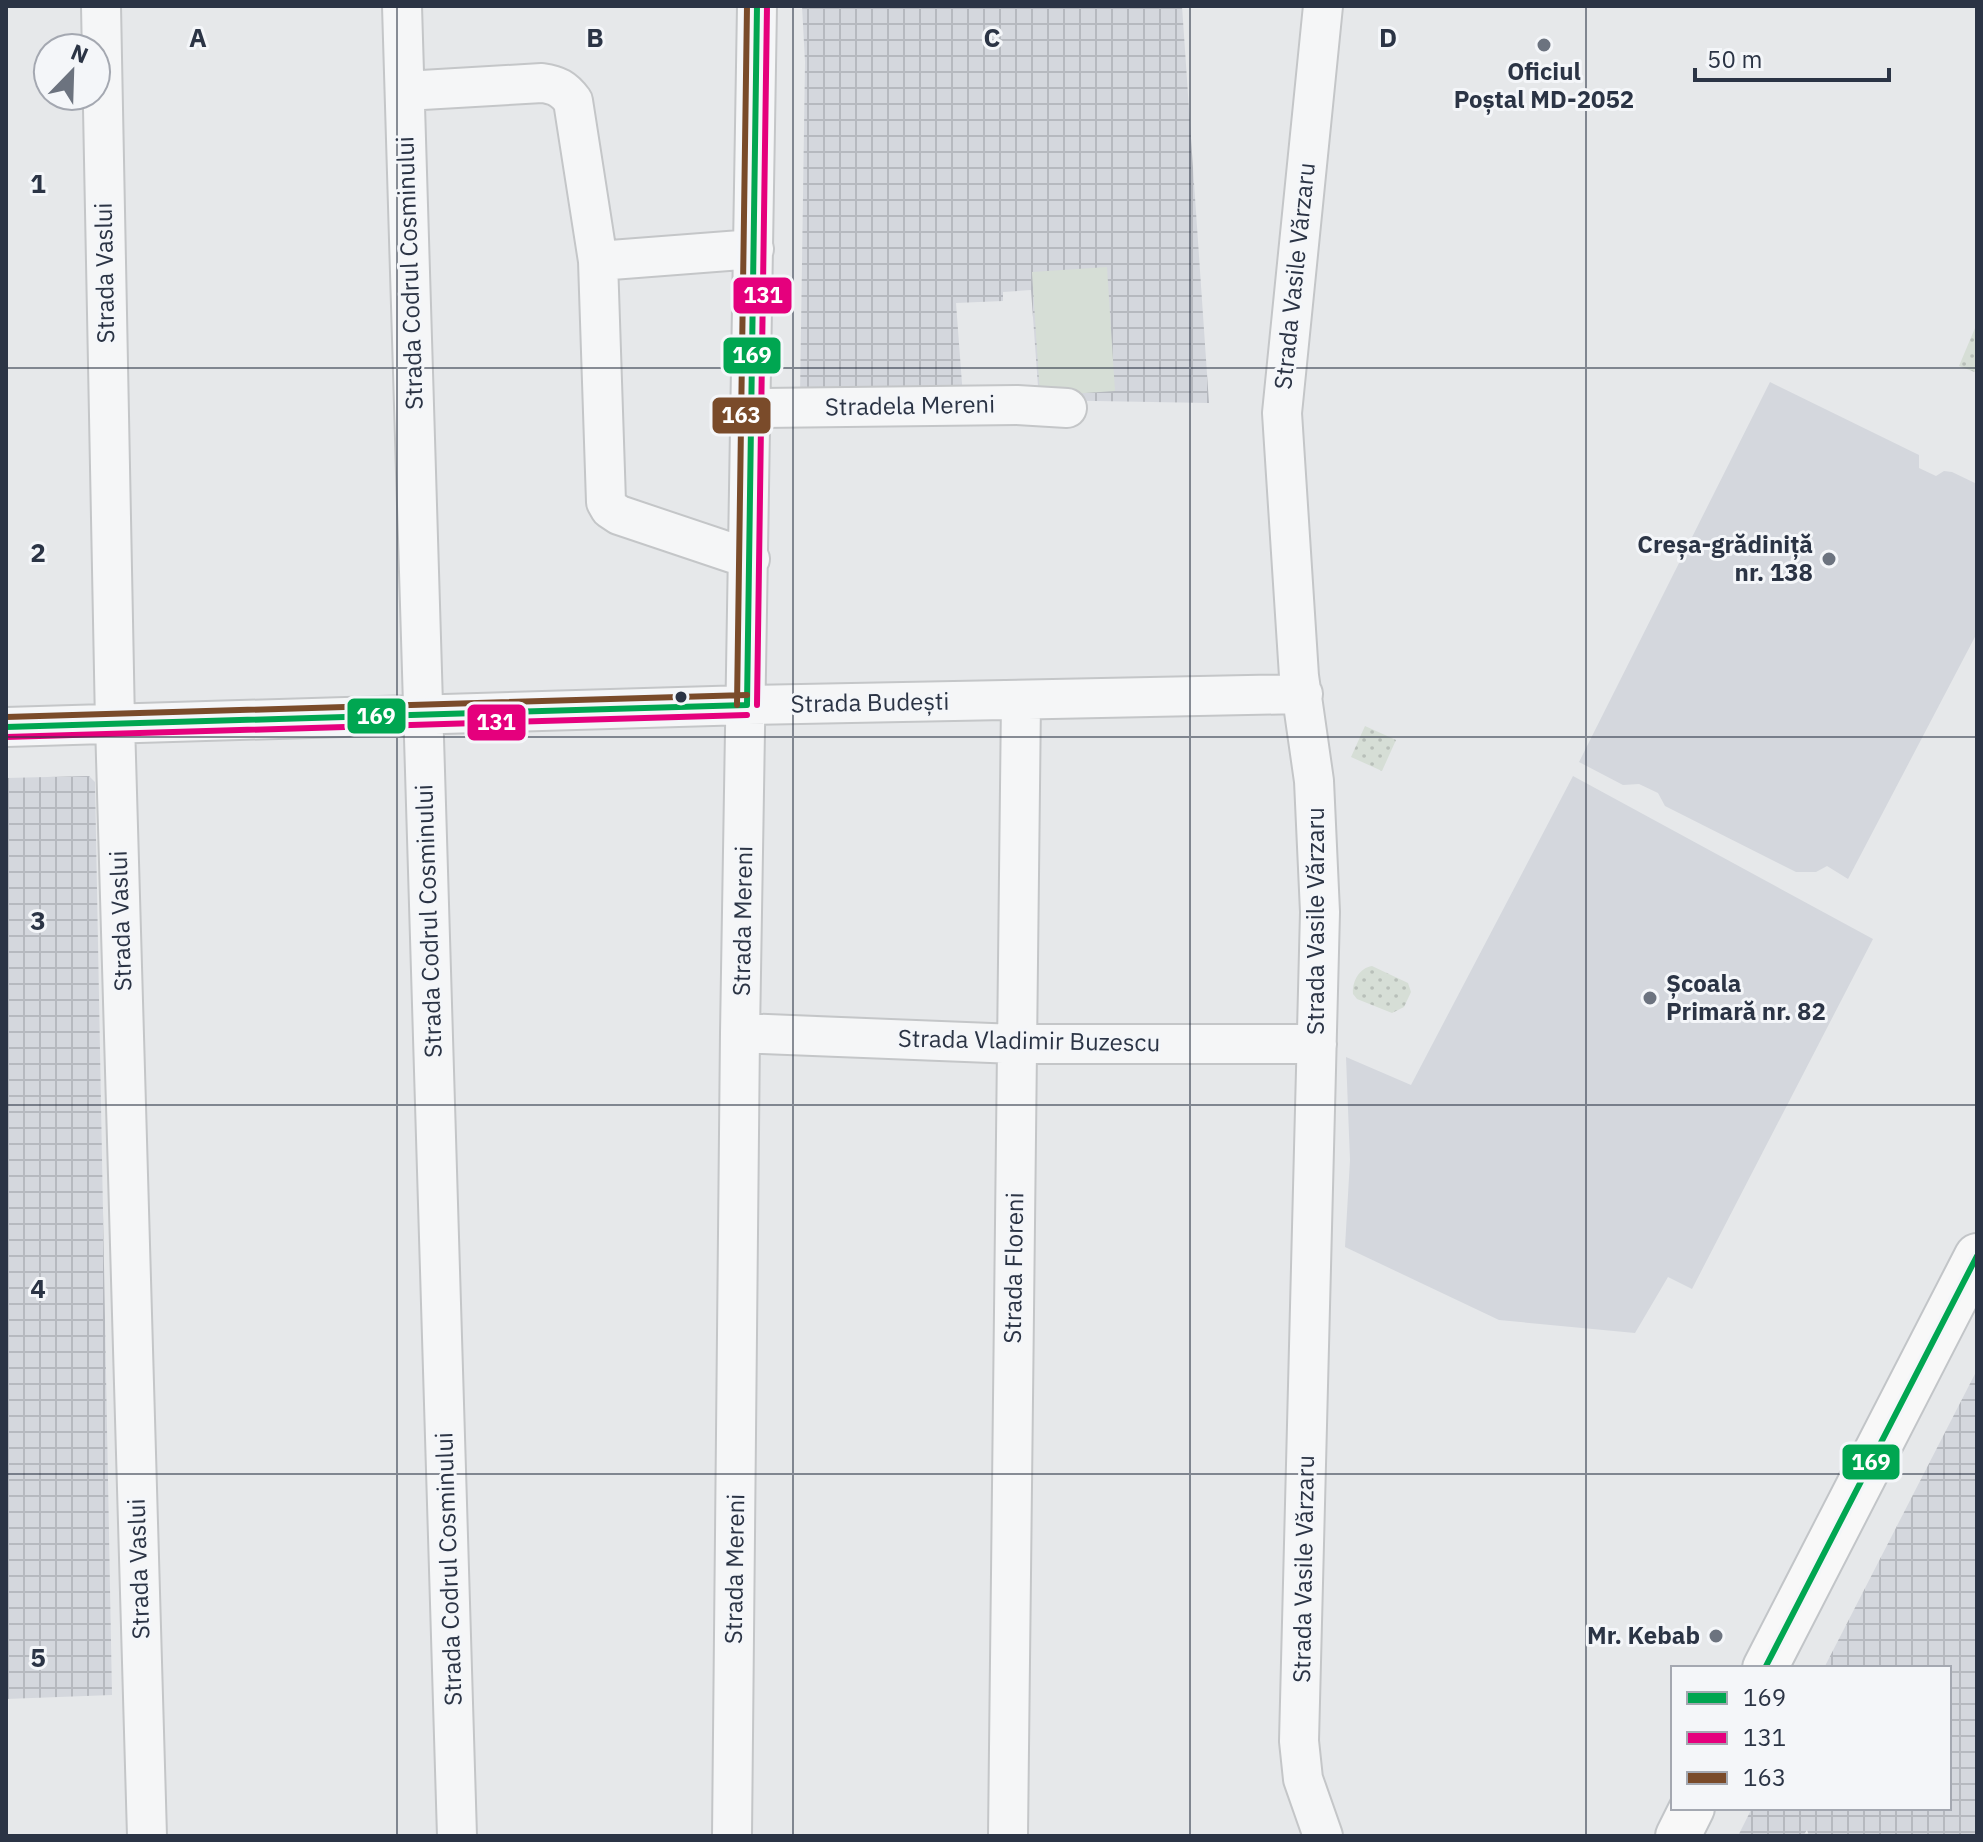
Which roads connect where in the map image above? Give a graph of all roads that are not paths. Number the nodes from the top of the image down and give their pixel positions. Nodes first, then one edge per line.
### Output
1 (101, 6) edge
2 (402, 6) edge
3 (757, 6) edge
4 (1323, 6) edge
5 (405, 91) junction
6 (754, 249) junction
7 (598, 261) junction
8 (752, 408) junction
9 (1067, 408) dead end
10 (750, 559) junction
11 (1303, 694) junction
12 (1021, 700) junction
13 (747, 705) junction
14 (423, 716) junction
15 (115, 723) junction
16 (6, 727) edge
17 (740, 1033) junction
18 (1016, 1044) junction
19 (1317, 1044) junction
20 (1977, 1256) edge
21 (1766, 1666) edge
22 (1691, 1810) edge
23 (147, 1836) edge
24 (457, 1836) edge
25 (732, 1836) edge
26 (1008, 1836) edge
27 (1323, 1836) edge
28 (1678, 1836) edge

1 - 15 street, Strada Vaslui
2 - 5 street, Strada Codrul Cosminului
3 - 6 street, Strada Mereni
4 - 11 street, Strada Vasile Vărzaru
5 - 7 street
5 - 14 street, Strada Codrul Cosminului
6 - 7 street
6 - 8 street, Strada Mereni
7 - 10 street
8 - 9 street, Stradela Mereni
8 - 10 street, Strada Mereni
10 - 13 street, Strada Mereni
11 - 12 street, Strada Budești
11 - 19 street, Strada Vasile Vărzaru
12 - 13 street, Strada Budești
12 - 18 street, Strada Floreni
13 - 14 street, Strada Budești
13 - 17 street, Strada Mereni
14 - 15 street, Strada Budești
14 - 24 street, Strada Codrul Cosminului
15 - 16 street, Strada Budești
15 - 23 street, Strada Vaslui
17 - 18 street, Strada Vladimir Buzescu
17 - 25 street, Strada Mereni
18 - 19 street, Strada Vladimir Buzescu
18 - 26 street, Strada Floreni
19 - 27 street, Strada Vasile Vărzaru
20 - 21 main road
22 - 28 main road

